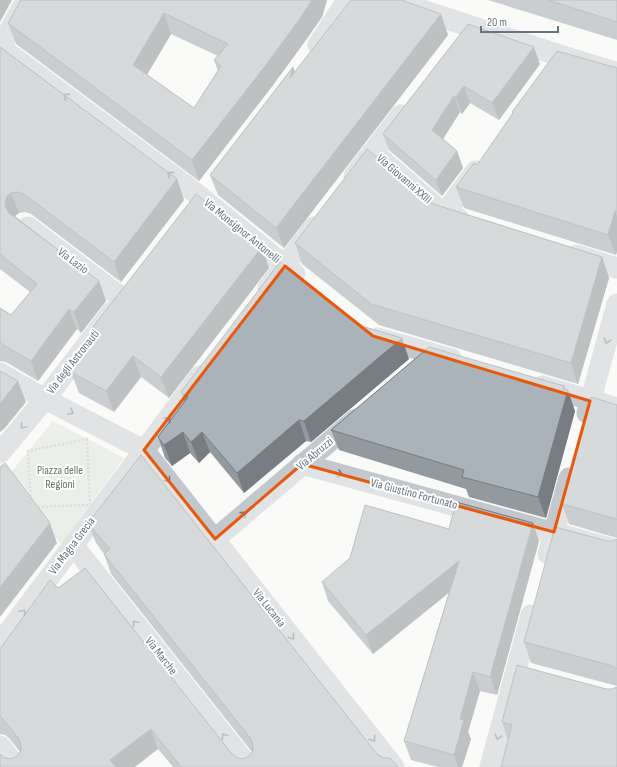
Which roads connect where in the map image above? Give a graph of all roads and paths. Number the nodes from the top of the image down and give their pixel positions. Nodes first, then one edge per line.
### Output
1 (26, 0) edge
2 (347, 0) edge
3 (390, 0) edge
4 (470, 26) junction
5 (456, 45) edge
6 (0, 47) edge
7 (307, 59) edge
8 (617, 73) edge
9 (412, 102) edge
10 (372, 152) junction
11 (486, 157) edge
12 (343, 190) edge
13 (444, 214) junction
14 (324, 215) edge
15 (474, 223) edge
16 (24, 224) edge
17 (557, 249) edge
18 (285, 266) junction
19 (617, 268) edge
20 (308, 285) edge
21 (127, 292) joint
22 (256, 304) edge
23 (617, 304) edge
24 (361, 327) edge
25 (434, 354) junction
26 (212, 361) edge
27 (471, 365) edge
28 (416, 369) edge
29 (0, 374) edge
30 (523, 381) edge
31 (45, 399) junction
32 (590, 401) junction
33 (617, 408) edge
34 (368, 409) edge
35 (582, 430) edge
36 (144, 450) junction
37 (0, 453) edge
38 (574, 459) edge
39 (302, 464) junction
40 (90, 505) joint
41 (554, 532) junction
42 (214, 539) junction
43 (73, 545) junction
44 (617, 550) edge
45 (543, 570) edge
46 (537, 594) edge
47 (0, 643) edge
48 (516, 671) junction
49 (538, 677) edge
50 (0, 746) edge
51 (17, 767) edge
52 (248, 767) edge
53 (394, 767) edge
54 (490, 767) edge

1 - 6 street
2 - 7 street
3 - 4 street
4 - 5 street
4 - 8 street
18 -> 6 street, Via Monsignor Antonelli
9 - 10 street
10 - 12 street
10 - 13 street, Via Giovanni XXIII
11 - 13 street
13 - 15 street, Via Giovanni XXIII
14 - 18 street
16 - 21 street, Via Lazio
17 - 19 street
18 - 20 street, Via Monsignor Antonelli
18 - 22 street
21 - 31 street, Via degli Astronauti
23 -> 32 street
24 - 25 street
25 - 27 street
25 - 28 street
36 -> 26 street, Via Magna Grecia
29 - 31 street
30 - 32 street
31 -> 36 street
31 -> 37 street, Via degli Astronauti
32 - 33 street
32 - 35 street
34 - 39 street, Via Abruzzi
36 -> 42 street, Via Lucania
36 - 43 street, Via Magna Grecia
38 - 41 street
39 -> 41 street, Via Giustino Fortunato
42 -> 39 street, Via Abruzzi
40 - 40 path
41 - 44 street, Via Giustino Fortunato
41 - 45 street
42 -> 53 street, Via Lucania
47 -> 43 street, Via Magna Grecia
52 -> 43 street, Via Marche
46 - 48 street
48 - 49 street
48 -> 54 street
50 - 51 street

